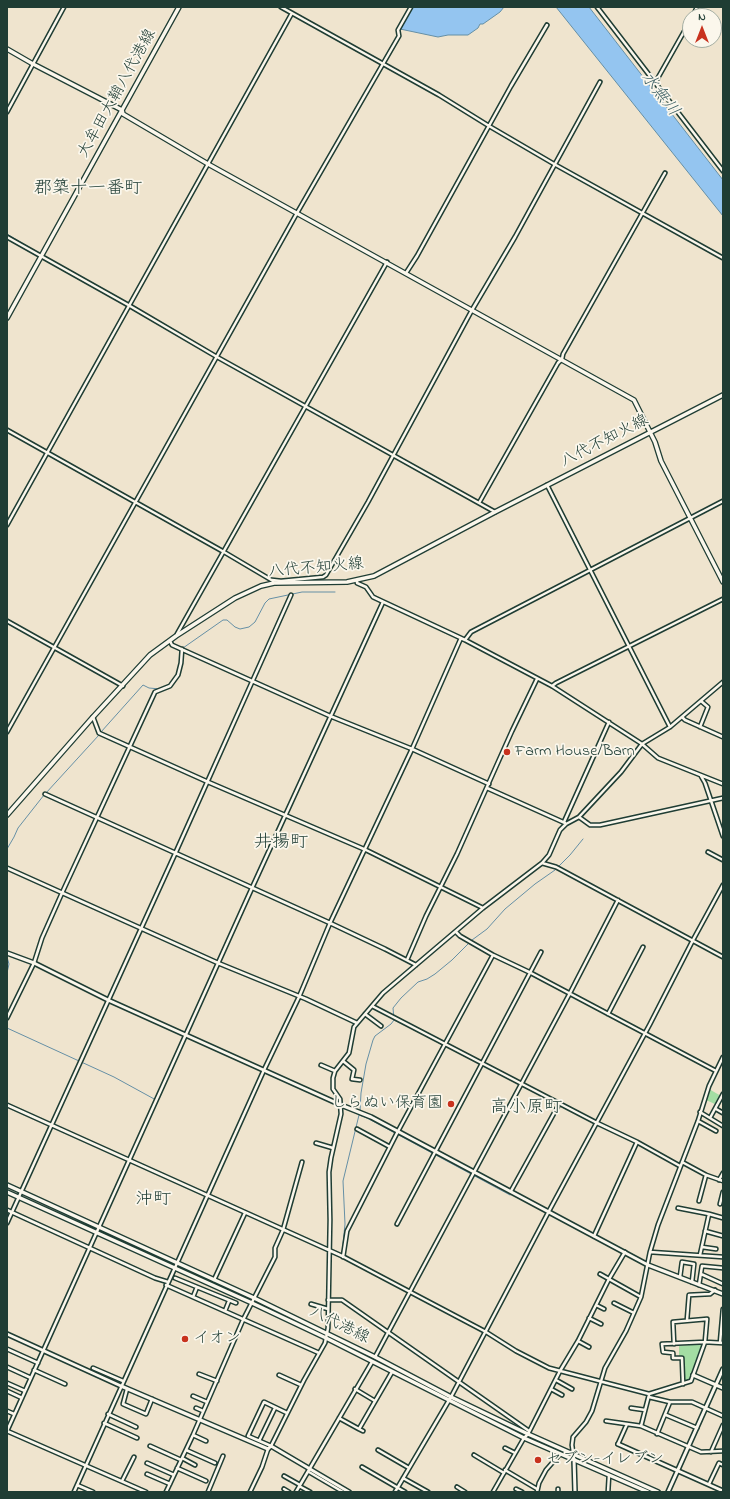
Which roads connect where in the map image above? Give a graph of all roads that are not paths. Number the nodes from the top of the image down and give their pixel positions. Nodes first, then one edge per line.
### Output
1 (64, 7) edge
2 (179, 7) edge
3 (281, 7) edge
4 (411, 7) edge
5 (597, 7) edge
6 (292, 13) junction
7 (546, 25) dead end
8 (682, 35) edge
9 (7, 49) edge
10 (33, 64) junction
11 (383, 64) junction
12 (600, 82) dead end
13 (655, 83) junction
14 (122, 110) junction
15 (7, 112) edge
16 (489, 126) junction
17 (208, 164) junction
18 (554, 164) junction
19 (723, 171) edge
20 (665, 173) dead end
21 (297, 213) junction
22 (642, 214) junction
23 (7, 237) edge
24 (42, 255) junction
25 (723, 258) edge
26 (387, 262) junction
27 (406, 273) junction
28 (130, 306) junction
29 (472, 310) junction
30 (7, 318) edge
31 (217, 357) junction
32 (562, 359) junction
33 (723, 395) edge
34 (306, 407) junction
35 (7, 430) edge
36 (650, 433) junction
37 (47, 453) junction
38 (393, 455) junction
39 (547, 485) junction
40 (136, 502) junction
41 (723, 502) edge
42 (479, 503) junction
43 (495, 512) junction
44 (690, 518) junction
45 (7, 525) edge
46 (224, 552) junction
47 (590, 571) junction
48 (357, 580) junction
49 (273, 581) junction
50 (723, 582) edge
51 (291, 595) dead end
52 (723, 599) edge
53 (383, 602) junction
54 (7, 621) edge
55 (176, 636) junction
56 (461, 638) junction
57 (465, 640) junction
58 (170, 641) junction
59 (629, 646) junction
60 (54, 647) junction
61 (182, 649) junction
62 (537, 679) junction
63 (252, 681) junction
64 (723, 682) edge
65 (123, 686) junction
66 (552, 686) junction
67 (701, 700) junction
68 (330, 716) junction
69 (93, 717) junction
70 (682, 717) junction
71 (609, 722) junction
72 (670, 727) junction
73 (700, 727) junction
74 (7, 732) edge
75 (723, 737) edge
76 (642, 744) junction
77 (130, 747) junction
78 (412, 749) junction
79 (699, 774) junction
80 (208, 782) junction
81 (488, 784) junction
82 (723, 784) edge
83 (487, 788) junction
84 (45, 794) dead end
85 (723, 798) edge
86 (712, 801) junction
87 (7, 815) edge
88 (285, 816) junction
89 (579, 817) junction
90 (97, 818) junction
91 (565, 823) junction
92 (723, 836) edge
93 (366, 850) junction
94 (708, 852) dead end
95 (175, 854) junction
96 (723, 860) edge
97 (542, 863) junction
98 (7, 868) edge
99 (723, 885) edge
100 (441, 886) junction
101 (252, 888) junction
102 (62, 893) junction
103 (618, 900) junction
104 (483, 908) junction
105 (330, 923) junction
106 (141, 928) junction
107 (456, 932) junction
108 (693, 940) junction
109 (642, 947) dead end
110 (542, 952) dead end
111 (7, 953) edge
112 (493, 955) junction
113 (723, 957) edge
114 (407, 960) junction
115 (34, 963) junction
116 (218, 963) junction
117 (416, 965) junction
118 (531, 973) junction
119 (570, 993) junction
120 (299, 996) junction
121 (108, 1000) junction
122 (372, 1006) junction
123 (365, 1014) junction
124 (608, 1014) junction
125 (7, 1018) edge
126 (357, 1023) junction
127 (381, 1026) dead end
128 (645, 1033) junction
129 (186, 1034) junction
130 (444, 1045) junction
131 (723, 1057) edge
132 (343, 1060) junction
133 (321, 1065) dead end
134 (482, 1065) junction
135 (264, 1070) junction
136 (335, 1070) junction
137 (716, 1071) junction
138 (360, 1080) dead end
139 (520, 1084) junction
140 (723, 1094) edge
141 (341, 1103) junction
142 (7, 1105) edge
143 (558, 1106) dead end
144 (716, 1109) junction
145 (700, 1112) junction
146 (723, 1113) edge
147 (710, 1118) junction
148 (698, 1121) junction
149 (597, 1123) junction
150 (51, 1125) junction
151 (723, 1126) edge
152 (358, 1129) dead end
153 (716, 1131) dead end
154 (397, 1133) junction
155 (637, 1142) junction
156 (316, 1143) dead end
157 (390, 1147) junction
158 (333, 1148) junction
159 (435, 1153) junction
160 (129, 1160) junction
161 (302, 1162) dead end
162 (682, 1162) junction
163 (680, 1166) junction
164 (473, 1172) junction
165 (723, 1173) edge
166 (706, 1176) junction
167 (719, 1180) junction
168 (723, 1181) edge
169 (7, 1185) edge
170 (511, 1191) junction
171 (7, 1192) edge
172 (21, 1192) junction
173 (723, 1192) edge
174 (207, 1195) junction
175 (19, 1197) junction
176 (699, 1201) dead end
177 (721, 1203) edge
178 (678, 1208) dead end
179 (7, 1210) edge
180 (549, 1211) junction
181 (12, 1212) junction
182 (245, 1213) junction
183 (709, 1214) junction
184 (723, 1218) edge
185 (7, 1223) edge
186 (397, 1224) dead end
187 (98, 1227) junction
188 (283, 1230) junction
189 (705, 1231) junction
190 (96, 1232) junction
191 (594, 1236) junction
192 (723, 1236) edge
193 (90, 1247) junction
194 (702, 1247) junction
195 (716, 1249) dead end
196 (329, 1251) junction
197 (625, 1252) junction
198 (650, 1252) junction
199 (700, 1255) junction
200 (343, 1257) junction
201 (723, 1257) edge
202 (176, 1263) junction
203 (648, 1265) junction
204 (174, 1267) junction
205 (723, 1268) edge
206 (600, 1274) dead end
207 (701, 1274) junction
208 (680, 1277) junction
209 (175, 1278) dead end
210 (609, 1279) junction
211 (214, 1280) junction
212 (168, 1282) junction
213 (692, 1282) junction
214 (723, 1284) edge
215 (166, 1285) junction
216 (699, 1285) junction
217 (197, 1287) junction
218 (714, 1290) junction
219 (409, 1292) junction
220 (723, 1294) edge
221 (193, 1297) junction
222 (641, 1297) junction
223 (254, 1298) junction
224 (328, 1300) junction
225 (229, 1301) junction
226 (252, 1303) junction
227 (614, 1303) dead end
228 (236, 1304) dead end
229 (311, 1304) dead end
230 (596, 1305) junction
231 (328, 1309) junction
232 (604, 1309) dead end
233 (723, 1309) edge
234 (225, 1311) junction
235 (634, 1313) junction
236 (589, 1318) junction
237 (243, 1320) junction
238 (687, 1320) junction
239 (601, 1324) dead end
240 (388, 1332) junction
241 (486, 1332) junction
242 (327, 1333) junction
243 (7, 1334) edge
244 (326, 1338) junction
245 (578, 1341) junction
246 (705, 1342) junction
247 (721, 1343) edge
248 (674, 1344) junction
249 (589, 1347) dead end
250 (7, 1349) edge
251 (43, 1350) junction
252 (319, 1353) junction
253 (375, 1357) junction
254 (372, 1362) junction
255 (38, 1363) junction
256 (7, 1367) edge
257 (93, 1368) dead end
258 (723, 1369) edge
259 (34, 1370) junction
260 (560, 1371) junction
261 (392, 1372) junction
262 (199, 1374) dead end
263 (279, 1375) dead end
264 (694, 1375) junction
265 (31, 1378) junction
266 (556, 1380) junction
267 (123, 1381) junction
268 (217, 1381) junction
269 (459, 1382) junction
270 (600, 1382) junction
271 (7, 1383) edge
272 (65, 1384) dead end
273 (683, 1384) junction
274 (301, 1385) junction
275 (716, 1385) junction
276 (121, 1386) junction
277 (723, 1388) edge
278 (127, 1389) junction
279 (356, 1389) junction
280 (551, 1389) junction
281 (572, 1389) dead end
282 (7, 1391) edge
283 (25, 1391) junction
284 (562, 1395) dead end
285 (649, 1395) junction
286 (193, 1396) dead end
287 (22, 1398) junction
288 (152, 1399) junction
289 (450, 1399) junction
290 (375, 1401) junction
291 (207, 1402) junction
292 (670, 1402) junction
293 (196, 1408) dead end
294 (275, 1408) junction
295 (631, 1408) dead end
296 (705, 1408) junction
297 (645, 1410) junction
298 (7, 1411) edge
299 (203, 1411) junction
300 (14, 1414) junction
301 (108, 1414) junction
302 (287, 1414) junction
303 (666, 1415) junction
304 (723, 1416) edge
305 (339, 1418) junction
306 (200, 1420) junction
307 (606, 1421) dead end
308 (104, 1423) junction
309 (627, 1424) junction
310 (723, 1425) edge
311 (642, 1426) junction
312 (136, 1427) dead end
313 (697, 1428) junction
314 (7, 1431) edge
315 (529, 1432) junction
316 (657, 1434) junction
317 (193, 1435) junction
318 (137, 1438) dead end
319 (524, 1438) junction
320 (206, 1441) dead end
321 (259, 1441) junction
322 (618, 1444) joint
323 (150, 1446) dead end
324 (271, 1446) junction
325 (688, 1447) junction
326 (505, 1448) dead end
327 (268, 1449) junction
328 (186, 1450) junction
329 (378, 1450) dead end
330 (723, 1451) edge
331 (711, 1452) junction
332 (515, 1453) junction
333 (561, 1453) junction
334 (573, 1454) junction
335 (474, 1455) dead end
336 (223, 1456) dead end
337 (134, 1457) dead end
338 (181, 1459) junction
339 (574, 1459) junction
340 (147, 1463) dead end
341 (215, 1463) dead end
342 (85, 1465) junction
343 (195, 1465) dead end
344 (723, 1465) edge
345 (362, 1466) dead end
346 (177, 1468) junction
347 (409, 1468) junction
348 (309, 1470) junction
349 (505, 1471) junction
350 (678, 1471) junction
351 (146, 1474) dead end
352 (609, 1474) junction
353 (174, 1475) junction
354 (284, 1476) dead end
355 (403, 1478) junction
356 (122, 1481) junction
357 (206, 1481) dead end
358 (170, 1484) junction
359 (709, 1484) junction
360 (77, 1485) junction
361 (300, 1485) junction
362 (398, 1487) junction
363 (457, 1487) dead end
364 (516, 1488) dead end
365 (284, 1489) dead end
366 (537, 1490) edge
367 (723, 1490) edge
368 (74, 1492) edge
369 (93, 1492) edge
370 (146, 1492) edge
371 (166, 1492) edge
372 (208, 1492) edge
373 (250, 1492) edge
374 (289, 1492) edge
375 (296, 1492) edge
376 (310, 1492) edge
377 (343, 1492) edge
378 (349, 1492) edge
379 (395, 1492) edge
380 (405, 1492) edge
381 (428, 1492) edge
382 (465, 1492) edge
383 (493, 1492) edge
384 (522, 1492) edge
385 (575, 1492) edge
386 (608, 1492) edge
387 (648, 1492) edge
388 (658, 1492) edge
389 (668, 1492) edge

1 - 10 street
2 - 14 main road, 大牟田大鞘八代港線
3 - 6 street
4 - 11 street
5 - 13 street
6 - 11 street
6 - 17 street
7 - 16 street
8 - 13 street
9 - 10 main road
10 - 14 main road
10 - 15 street
11 - 16 street
11 - 21 street
12 - 18 street
13 - 19 street
14 - 17 main road
14 - 24 main road, 大牟田大鞘八代港線
16 - 18 street
16 - 27 street
17 - 21 main road
17 - 28 street
18 - 22 street
18 - 29 street
20 - 22 street
21 - 26 main road
21 - 31 street
22 - 25 street
22 - 32 street
23 - 24 street
24 - 28 street
24 - 30 main road, 大牟田大鞘八代港線
26 - 27 main road
26 - 34 street
27 - 29 main road
28 - 31 street
28 - 37 street
29 - 32 main road
29 - 38 street
31 - 34 street
31 - 40 street
32 - 36 main road
32 - 42 street
33 - 36 main road, 八代不知火線
34 - 38 street
34 - 46 street
35 - 37 street
36 - 39 main road, 八代不知火線
36 - 44 main road
37 - 40 street
37 - 45 street
38 - 42 street
38 - 49 street
39 - 43 main road, 八代不知火線
39 - 47 street
40 - 46 street
40 - 60 street
41 - 44 street
42 - 43 street
43 - 48 main road, 八代不知火線
44 - 47 street
44 - 50 main road
46 - 49 street
46 - 55 street
47 - 57 street
47 - 59 street
48 - 49 main road, 八代不知火線
48 - 53 street
49 - 55 main road, 八代不知火線
51 - 63 street
52 - 59 street
53 - 56 street
53 - 68 street
54 - 60 street
55 - 58 main road, 八代不知火線
56 - 57 street
56 - 78 street
57 - 62 street
58 - 61 street
58 - 65 main road, 八代不知火線
59 - 66 street
59 - 72 street
60 - 65 street
60 - 74 street
61 - 63 street
61 - 77 street
62 - 66 street
62 - 81 street
63 - 68 street
63 - 80 street
64 - 67 street
65 - 69 main road, 八代不知火線
66 - 71 street
67 - 70 street
67 - 73 street
68 - 78 street
68 - 88 street
69 - 77 street
69 - 87 main road, 八代不知火線
70 - 72 street
70 - 73 street
71 - 76 street
71 - 91 street
72 - 76 street
73 - 75 street
76 - 79 street
76 - 89 street
77 - 80 street
77 - 90 street
78 - 81 street
78 - 93 street
79 - 82 street
79 - 86 street
80 - 88 street
80 - 95 street
81 - 83 street
83 - 91 street
83 - 100 street
84 - 90 street
85 - 86 street
86 - 89 street
86 - 92 street
88 - 93 street
88 - 101 street
89 - 91 street
90 - 95 street
90 - 102 street
91 - 97 street
93 - 100 street
93 - 105 street
94 - 96 street
95 - 101 street
95 - 106 street
97 - 103 street
97 - 104 street
98 - 102 street
99 - 108 street
100 - 104 street
100 - 114 street
101 - 105 street
101 - 116 street
102 - 106 street
102 - 115 street
103 - 108 street
103 - 119 street
104 - 107 street
105 - 114 street
105 - 120 street
106 - 116 street
106 - 121 street
107 - 112 street
107 - 117 street
108 - 113 street
108 - 128 street
109 - 124 street
110 - 118 street
111 - 115 street
112 - 118 street
112 - 130 street
114 - 117 street
115 - 121 street
115 - 125 street
116 - 120 street
116 - 129 street
117 - 122 street
118 - 119 street
118 - 134 street
119 - 124 street
119 - 139 street
120 - 126 street
120 - 135 street
121 - 129 street
121 - 150 street
122 - 123 street
122 - 130 street
123 - 126 street
123 - 127 street
124 - 128 street
126 - 132 street
128 - 137 street
128 - 149 street
129 - 135 street
129 - 160 street
130 - 134 street
130 - 154 street
131 - 137 street
132 - 136 street
132 - 138 street
133 - 136 street
134 - 139 street
134 - 159 street
135 - 141 street
135 - 174 street
136 - 141 street
137 - 145 street
139 - 149 street
139 - 164 street
140 - 144 street
141 - 154 street
141 - 158 street
142 - 150 street
143 - 170 street
144 - 146 street
144 - 147 street
145 - 147 street
145 - 148 street
147 - 151 street
148 - 153 street
148 - 162 street
149 - 155 street
149 - 180 street
150 - 160 street
150 - 172 street
152 - 157 street
154 - 157 street
154 - 159 street
155 - 163 street
155 - 191 street
156 - 158 street
157 - 200 street
158 - 196 street
159 - 164 street
159 - 186 street
160 - 174 street
160 - 187 street
161 - 188 street
162 - 163 street
162 - 166 street
163 - 198 street
164 - 170 street
164 - 219 street
165 - 167 street
166 - 167 street
166 - 176 street
167 - 168 street
169 - 172 main road, 八代港線
170 - 180 street
171 - 175 main road, 八代港線
172 - 175 street
172 - 187 main road, 八代港線
173 - 177 street
174 - 182 street
174 - 202 street
175 - 181 street
175 - 190 main road, 八代港線
178 - 183 street
179 - 181 street
180 - 191 street
180 - 241 street
181 - 185 street
181 - 193 street
182 - 188 street
182 - 211 street
183 - 184 street
183 - 189 street
187 - 190 street
187 - 202 main road, 八代港線
188 - 196 street
188 - 223 street
189 - 192 street
189 - 194 street
190 - 193 street
190 - 204 main road, 八代港線
191 - 197 street
193 - 212 street
193 - 251 street
194 - 195 street
194 - 199 street
196 - 200 street
196 - 224 street
197 - 203 street
197 - 210 street
198 - 199 street
198 - 203 street
199 - 201 street
200 - 219 street
202 - 204 street
202 - 211 main road, 八代港線
203 - 208 street
203 - 222 street
204 - 212 street
204 - 226 main road, 八代港線
205 - 207 street
206 - 210 street
207 - 214 street
207 - 216 street
208 - 213 street
208 - 213 street
209 - 217 street
210 - 222 street
210 - 230 street
211 - 223 main road, 八代港線
212 - 215 street
213 - 216 street
215 - 221 street
215 - 267 street
216 - 218 street
217 - 221 street
217 - 225 street
218 - 220 street
218 - 238 street
219 - 240 street
219 - 241 street
221 - 234 street
222 - 235 street
223 - 226 street
223 - 242 main road, 八代港線
224 - 231 street
224 - 240 street
225 - 228 street
225 - 234 street
226 - 237 street
226 - 244 main road, 八代港線
227 - 235 street
229 - 231 street
230 - 232 street
230 - 236 street
231 - 242 street
233 - 247 street
234 - 237 street
235 - 270 street
236 - 239 street
236 - 245 street
237 - 252 street
237 - 268 street
238 - 246 street
238 - 248 street
240 - 253 street
240 - 269 street
241 - 260 street
241 - 269 street
242 - 244 street
242 - 253 main road, 八代港線
243 - 251 street
244 - 252 street
244 - 254 main road, 八代港線
245 - 249 street
245 - 260 street
246 - 247 street
246 - 248 street
246 - 264 street
248 - 273 street
250 - 255 street
251 - 255 street
251 - 276 street
252 - 274 street
253 - 289 main road, 八代港線
254 - 261 main road, 八代港線
254 - 279 street
255 - 259 street
256 - 265 street
257 - 267 street
258 - 275 street
259 - 265 street
259 - 272 street
260 - 266 street
260 - 270 street
261 - 289 main road, 八代港線
261 - 290 street
262 - 268 street
263 - 274 street
264 - 273 street
264 - 275 street
265 - 283 street
266 - 280 street
266 - 281 street
267 - 276 street
268 - 291 street
269 - 289 street
269 - 315 street
270 - 285 street
270 - 334 street
271 - 283 street
273 - 285 street
274 - 302 street
275 - 277 street
275 - 296 street
276 - 278 street
276 - 301 street
278 - 288 street
278 - 288 street
279 - 290 street
279 - 305 street
280 - 284 street
280 - 315 street
282 - 287 street
283 - 287 street
285 - 292 street
285 - 297 street
286 - 291 street
287 - 300 street
288 - 306 street
289 - 315 main road, 八代港線
289 - 319 main road, 八代港線
289 - 347 street
290 - 305 street
291 - 299 street
292 - 296 street
292 - 303 street
293 - 299 street
294 - 302 street
294 - 321 street
294 - 321 street
295 - 297 street
296 - 304 street
296 - 313 street
297 - 311 street
298 - 300 street
299 - 306 street
300 - 314 street
301 - 308 street
301 - 312 street
302 - 324 street
303 - 313 street
303 - 316 street
305 - 348 street
306 - 317 street
306 - 327 street
307 - 309 street
308 - 318 street
308 - 342 street
309 - 311 street
309 - 322 street
310 - 331 street
311 - 316 street
313 - 325 street
314 - 342 street
315 - 319 street
315 - 334 main road, 八代港線
316 - 325 street
317 - 320 street
317 - 328 street
319 - 332 street
319 - 333 main road, 八代港線
321 - 324 street
322 - 350 street
323 - 338 street
324 - 327 street
324 - 348 street
325 - 331 street
325 - 350 street
326 - 332 street
327 - 373 street
328 - 338 street
328 - 341 street
329 - 347 street
330 - 331 street
332 - 349 street
333 - 339 main road, 八代港線
333 - 366 street
334 - 339 street
334 - 388 main road, 八代港線
335 - 349 street
336 - 372 street
337 - 356 street
338 - 343 street
338 - 346 street
339 - 352 main road, 八代港線
339 - 385 street
340 - 353 street
342 - 356 street
342 - 360 street
344 - 359 street
345 - 362 street
346 - 353 street
346 - 357 street
347 - 355 street
348 - 361 street
348 - 377 street
348 - 378 street
349 - 366 street
349 - 383 street
350 - 359 street
350 - 389 street
351 - 358 street
352 - 386 street
352 - 387 main road, 八代港線
353 - 358 street
354 - 361 street
355 - 362 street
355 - 381 street
356 - 370 street
358 - 371 street
359 - 367 street
360 - 368 street
360 - 369 street
361 - 375 street
361 - 376 street
362 - 379 street
362 - 380 street
363 - 382 street
364 - 384 street
365 - 374 street

